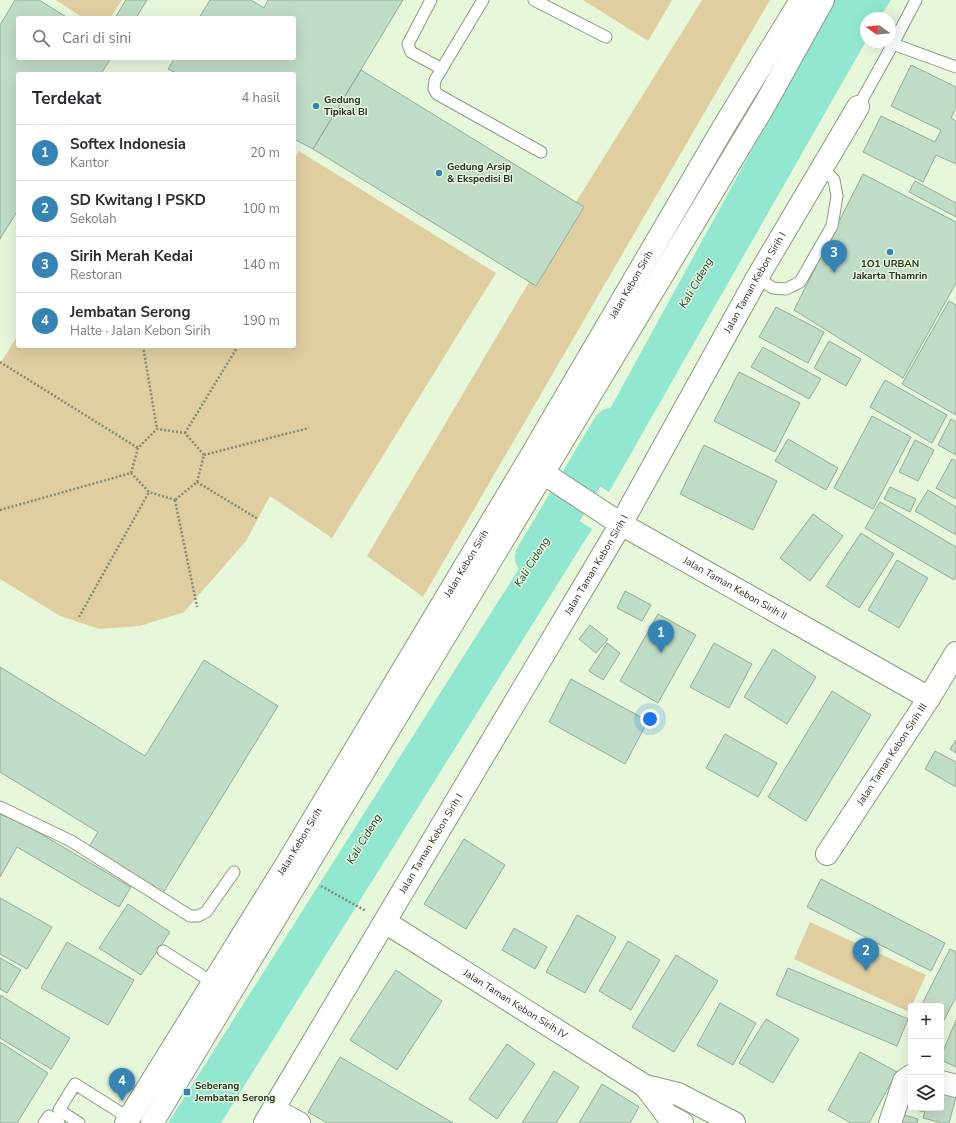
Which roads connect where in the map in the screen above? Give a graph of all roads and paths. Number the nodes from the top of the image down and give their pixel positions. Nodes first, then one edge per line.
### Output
1 (431, 0) edge
2 (483, 0) edge
3 (534, 0) edge
4 (801, 0) edge
5 (823, 0) edge
6 (916, 0) edge
7 (606, 37) dead end
8 (896, 38) edge
9 (896, 45) edge
10 (891, 48) edge
11 (956, 68) edge
12 (442, 70) junction
13 (858, 106) joint
14 (541, 152) dead end
15 (822, 168) junction
16 (757, 278) junction
17 (143, 348) edge
18 (237, 348) edge
19 (0, 362) edge
20 (309, 428) dead end
21 (157, 429) junction
22 (185, 433) junction
23 (138, 448) junction
24 (204, 455) junction
25 (131, 473) junction
26 (550, 478) junction
27 (197, 482) junction
28 (149, 492) junction
29 (175, 500) junction
30 (0, 510) edge
31 (258, 519) dead end
32 (621, 524) junction
33 (197, 607) dead end
34 (79, 617) dead end
35 (956, 654) edge
36 (929, 698) junction
37 (0, 807) edge
38 (827, 854) dead end
39 (234, 872) dead end
40 (314, 882) dead end
41 (362, 908) dead end
42 (385, 922) junction
43 (162, 951) dead end
44 (212, 982) junction
45 (908, 1078) edge
46 (944, 1083) edge
47 (645, 1086) junction
48 (956, 1086) edge
49 (678, 1094) junction
50 (269, 1116) edge
51 (671, 1120) edge
52 (127, 1121) edge
53 (44, 1123) edge
54 (59, 1123) edge
55 (79, 1123) edge
56 (152, 1123) edge
57 (299, 1123) edge
58 (734, 1123) edge
59 (890, 1123) edge

1 - 12 lane
2 - 12 lane
3 - 7 lane
4 - 44 main road, Jalan Kebon Sirih
5 - 26 main road, Jalan Kebon Sirih
6 - 8 lane, Jalan Taman Kebon Sirih I
9 - 11 lane
10 - 13 lane, Jalan Taman Kebon Sirih I
12 - 14 lane
13 - 15 main road, Jalan Taman Kebon Sirih I
15 - 16 main road, Jalan Taman Kebon Sirih I
15 - 16 lane
16 - 32 main road, Jalan Taman Kebon Sirih I
17 - 21 path
18 - 22 path
19 - 23 path
20 - 24 path
21 - 22 path
21 - 23 path
22 - 24 path
23 - 25 path
24 - 27 path
25 - 28 path
25 - 30 path
26 - 32 main road, Jalan Taman Kebon Sirih II
26 - 56 main road, Jalan Kebon Sirih
27 - 29 path
27 - 31 path
28 - 29 path
28 - 34 path
29 - 33 path
32 - 36 main road, Jalan Taman Kebon Sirih II
32 - 42 main road, Jalan Taman Kebon Sirih I
35 - 36 main road, Jalan Taman Kebon Sirih III
36 - 38 main road, Jalan Taman Kebon Sirih III
37 - 39 lane
40 - 41 path
42 - 47 main road, Jalan Taman Kebon Sirih IV
42 - 50 main road, Jalan Taman Kebon Sirih I
43 - 44 lane
44 - 52 main road, Jalan Kebon Sirih
45 - 59 main road
46 - 48 main road
47 - 49 main road, Jalan Taman Kebon Sirih IV
47 - 51 main road, Jalan Taman Kebon Sirih IV
49 - 51 main road
49 - 58 main road, Jalan Taman Kebon Sirih IV
50 - 57 main road
52 - 55 lane
53 - 54 lane

